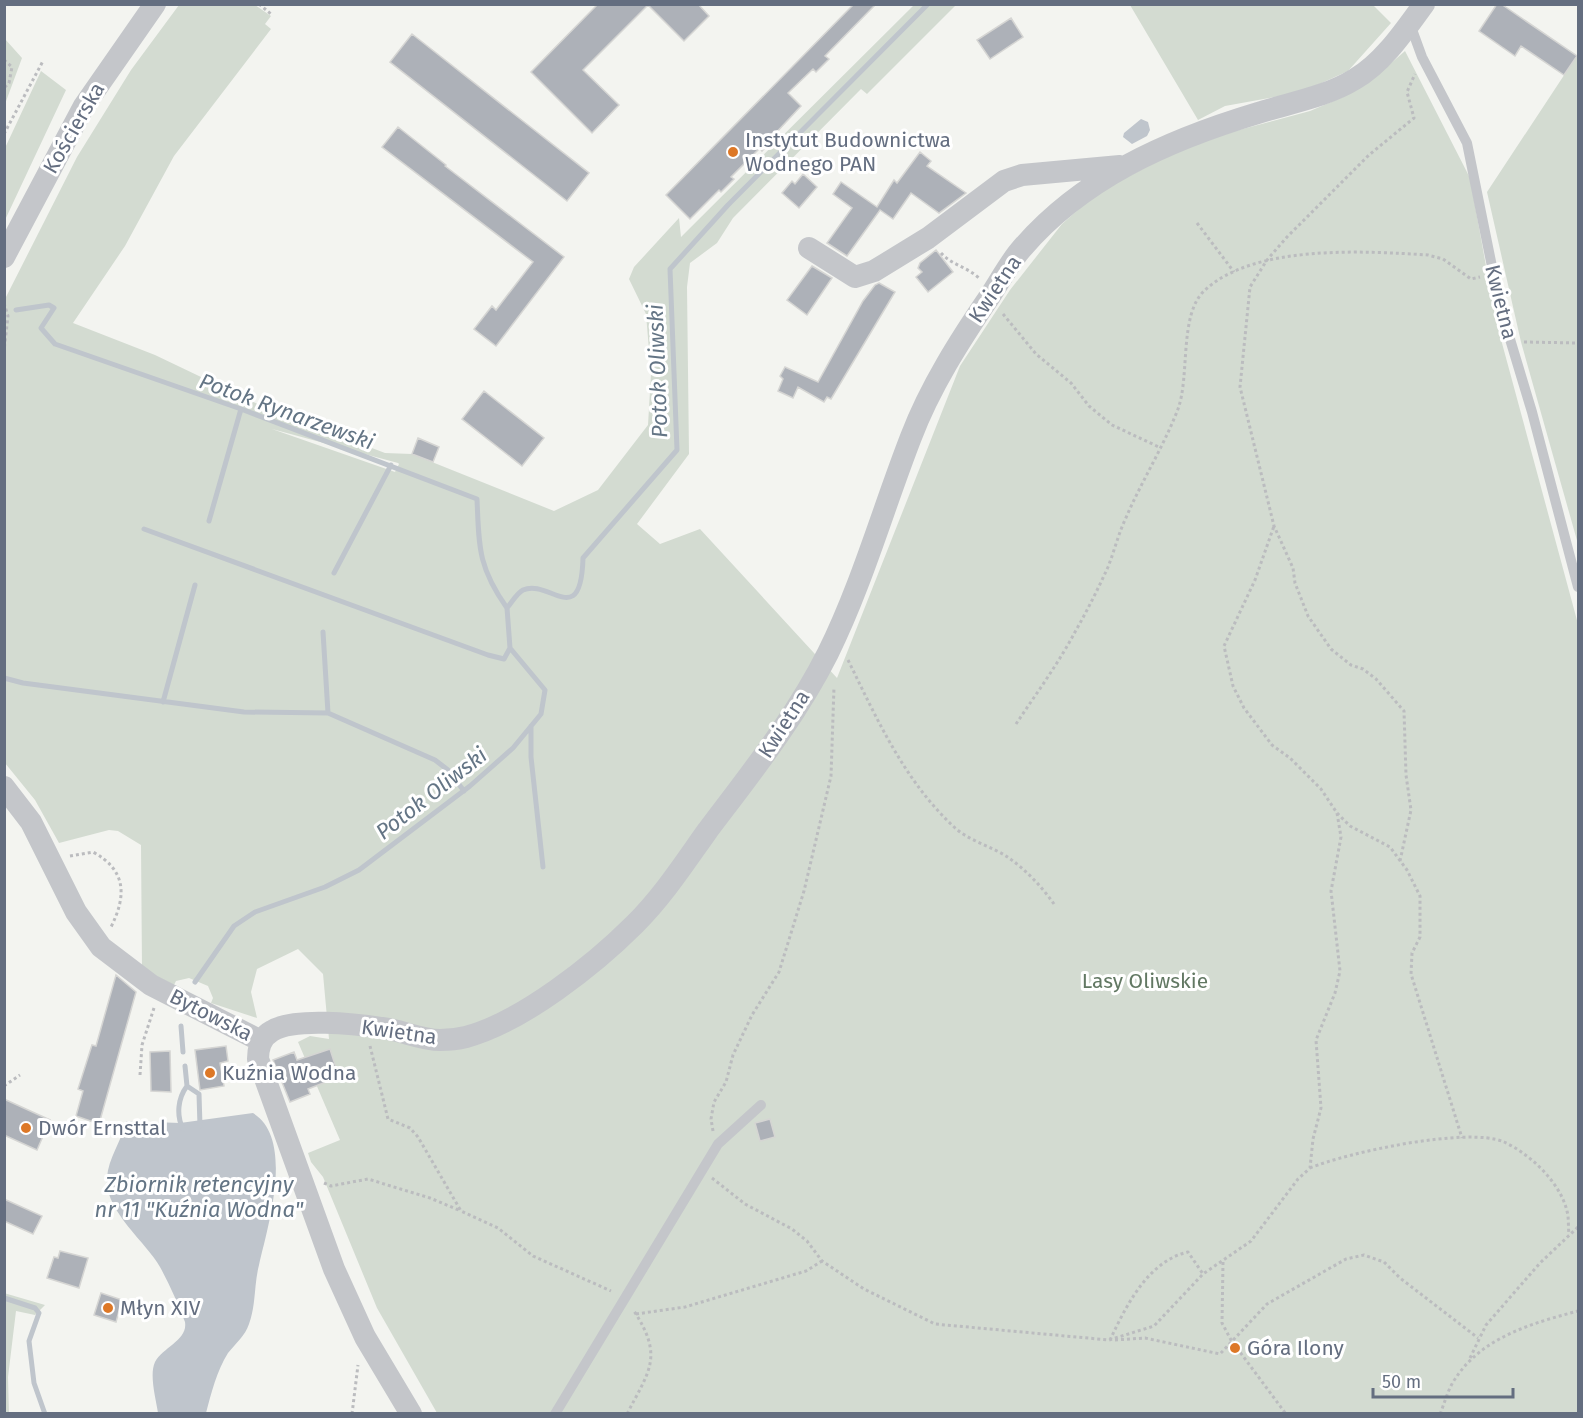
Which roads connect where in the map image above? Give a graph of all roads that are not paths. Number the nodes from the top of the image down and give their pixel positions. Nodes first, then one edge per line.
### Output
1 (155, 4) edge
2 (1424, 4) edge
3 (1410, 24) junction
4 (1124, 166) junction
5 (809, 248) dead end
6 (4, 257) edge
7 (1578, 587) edge
8 (4, 787) edge
9 (261, 1041) junction
10 (762, 1105) dead end
11 (411, 1413) edge
12 (555, 1413) edge

1 - 6 street, Kościerska
2 - 3 street, Kwietna
3 - 4 street, Kwietna
3 - 7 lane, Kwietna
4 - 5 street, Kwietna
4 - 9 street, Kwietna
8 - 9 street, Bytowska
9 - 11 street, Bytowska
10 - 12 lane

